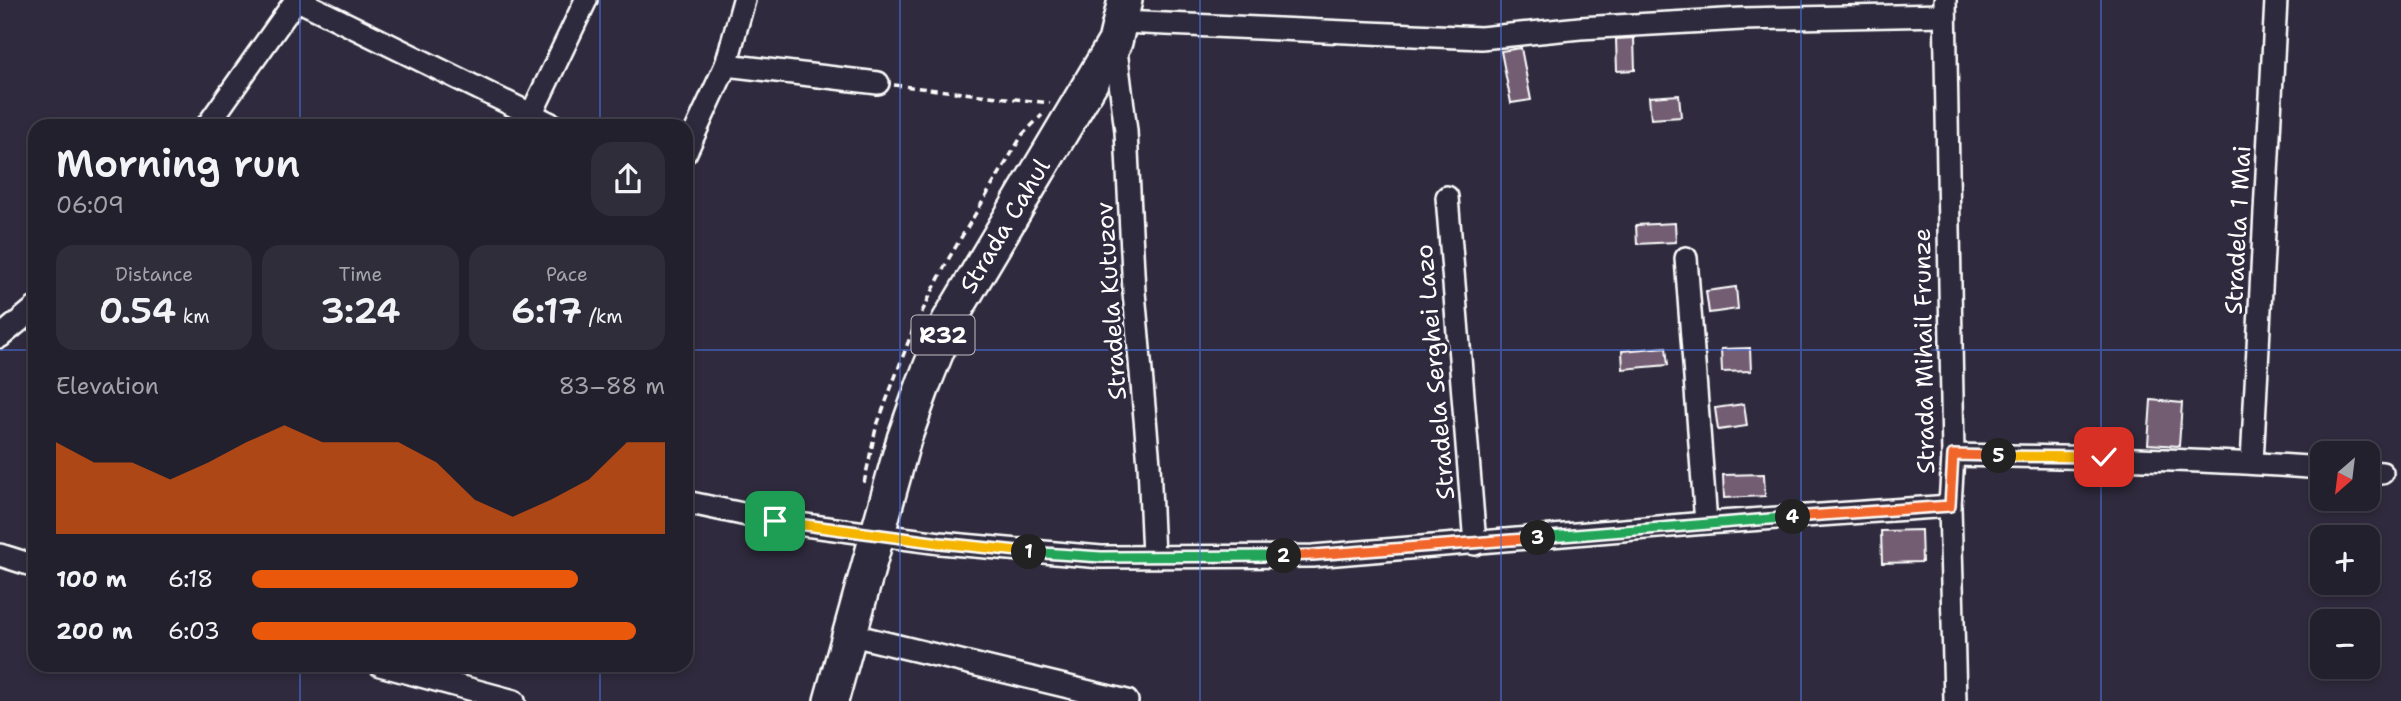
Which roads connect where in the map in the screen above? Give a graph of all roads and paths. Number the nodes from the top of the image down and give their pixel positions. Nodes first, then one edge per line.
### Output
1 (298, 0) edge
2 (586, 0) edge
3 (744, 0) edge
4 (2276, 0) edge
5 (1945, 8) edge
6 (1121, 21) edge
7 (726, 65) junction
8 (878, 83) joint
9 (1052, 103) dead end
10 (532, 113) junction
11 (212, 119) edge
12 (543, 119) edge
13 (693, 137) edge
14 (1447, 197) dead end
15 (1686, 258) dead end
16 (28, 314) edge
17 (0, 337) edge
18 (1953, 455) junction
19 (2252, 463) junction
20 (2310, 467) edge
21 (693, 503) edge
22 (1950, 506) junction
23 (1706, 523) junction
24 (877, 534) junction
25 (1475, 544) junction
26 (0, 555) edge
27 (1153, 556) junction
28 (28, 564) edge
29 (848, 634) junction
30 (406, 672) edge
31 (514, 701) edge
32 (831, 701) edge
33 (1127, 701) edge
34 (1955, 701) edge

1 - 10 street
1 - 11 street
2 - 10 street
3 - 7 street
4 - 19 street, Stradela 1 Mai
5 - 6 street
5 - 18 street, Strada Mihail Frunze
6 - 24 main road, Strada Cahul / R32
6 - 27 street, Stradela Kutuzov
7 - 8 street
7 - 13 street
8 - 9 path
10 - 12 street
14 - 25 street, Stradela Serghei Lazo
15 - 23 street
16 - 17 street
18 - 19 street
18 - 22 street, Strada Mihail Frunze
19 - 20 street
21 - 24 street
22 - 23 street
22 - 34 street, Strada Mihail Frunze
23 - 25 street
24 - 27 street
24 - 29 main road, Strada Cahul / R32
25 - 27 street
26 - 28 street
29 - 32 main road, Strada Cahul / R32
29 - 33 street
30 - 31 street

